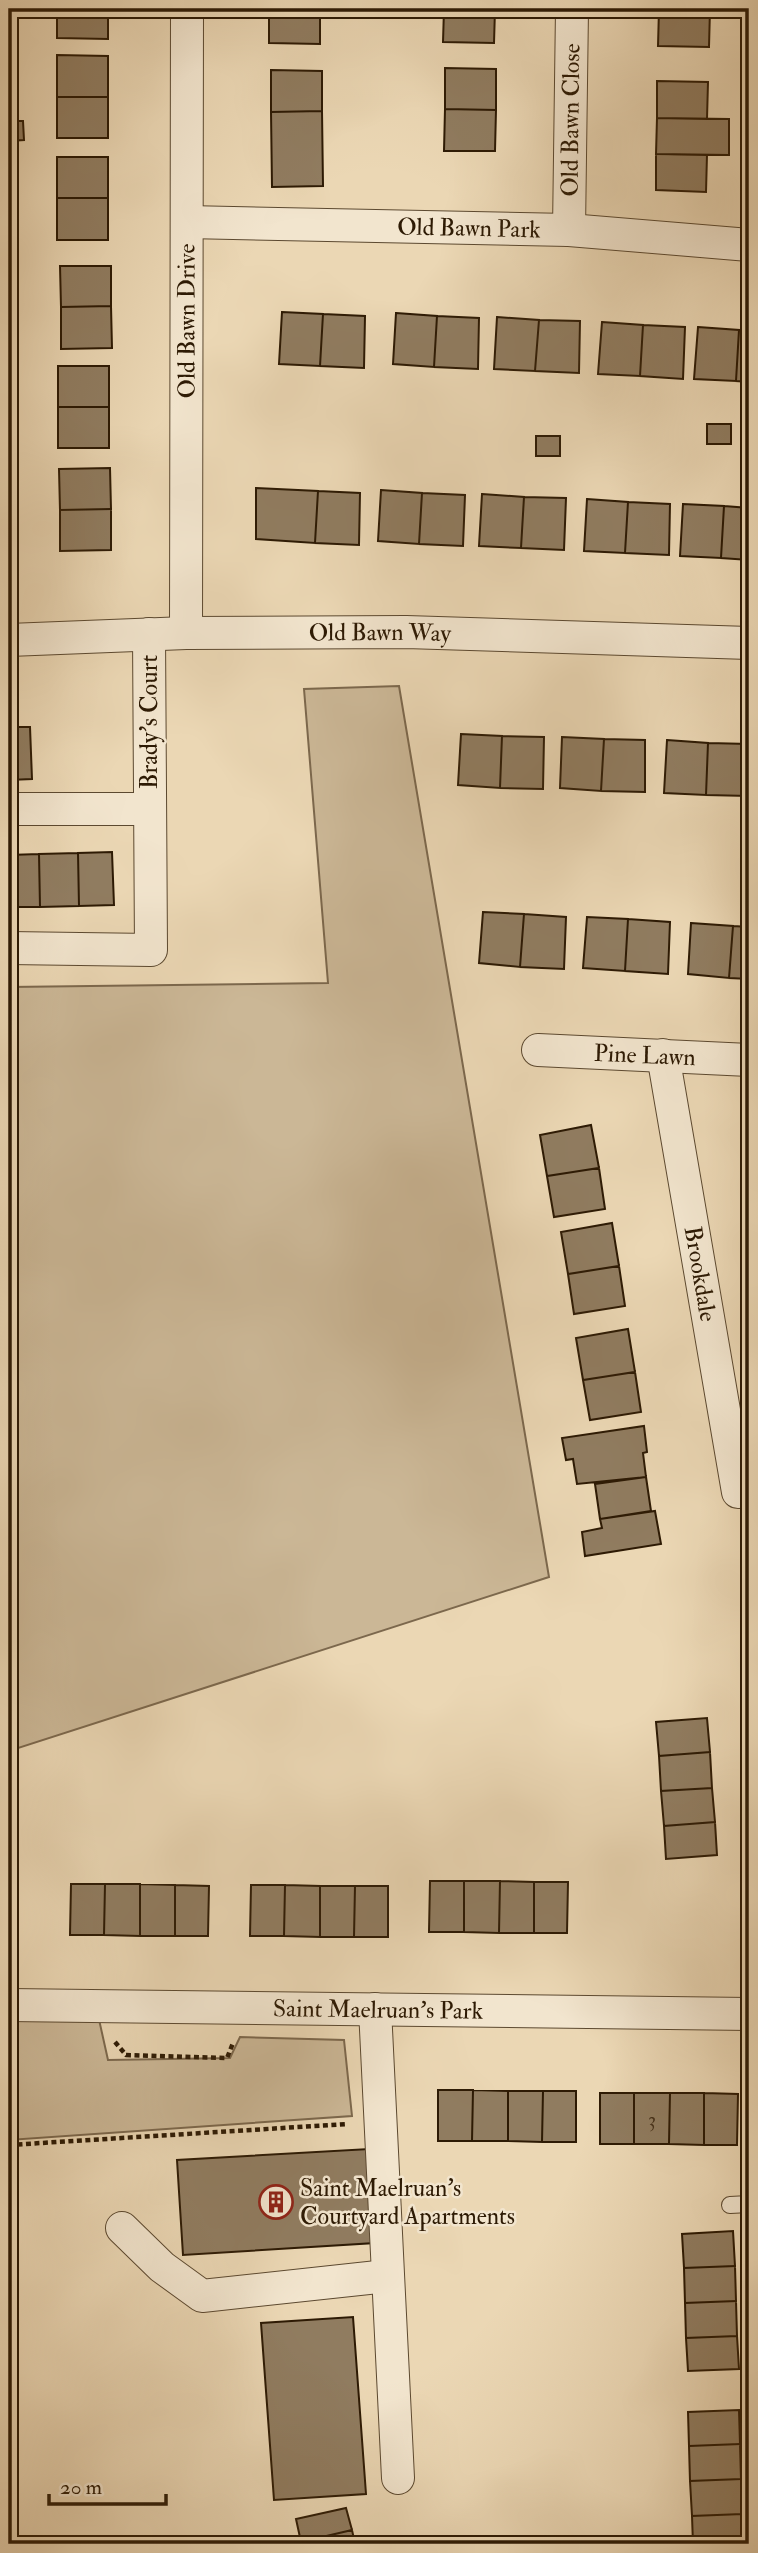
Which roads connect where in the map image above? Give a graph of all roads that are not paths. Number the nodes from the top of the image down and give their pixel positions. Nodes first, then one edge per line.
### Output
1 (187, 9) edge
2 (572, 9) edge
3 (187, 222) junction
4 (569, 230) junction
5 (749, 245) edge
6 (186, 633) junction
7 (149, 634) junction
8 (9, 640) edge
9 (749, 643) edge
10 (9, 809) edge
11 (149, 809) junction
12 (9, 948) edge
13 (538, 1050) dead end
14 (663, 1055) junction
15 (749, 1060) edge
16 (738, 1492) dead end
17 (9, 2005) edge
18 (375, 2009) junction
19 (749, 2014) edge
20 (749, 2204) edge
21 (730, 2206) dead end
22 (122, 2228) dead end
23 (387, 2276) junction
24 (398, 2478) dead end

1 - 3 street, Old Bawn Drive
2 - 4 street, Old Bawn Close
3 - 4 street, Old Bawn Park
3 - 6 street, Old Bawn Drive
4 - 5 street, Old Bawn Park
6 - 7 street, Old Bawn Way
6 - 9 street, Old Bawn Way
7 - 8 street, Old Bawn Way
7 - 11 street, Brady's Court
10 - 11 street, Brady's Court
11 - 12 street, Brady's Court
13 - 14 street, Pine Lawn
14 - 15 street, Pine Lawn
14 - 16 street, Brookdale
17 - 18 street, Saint Maelruan's Park
18 - 19 street, Saint Maelruan's Park
18 - 23 street
20 - 21 lane
22 - 23 street
23 - 24 street

